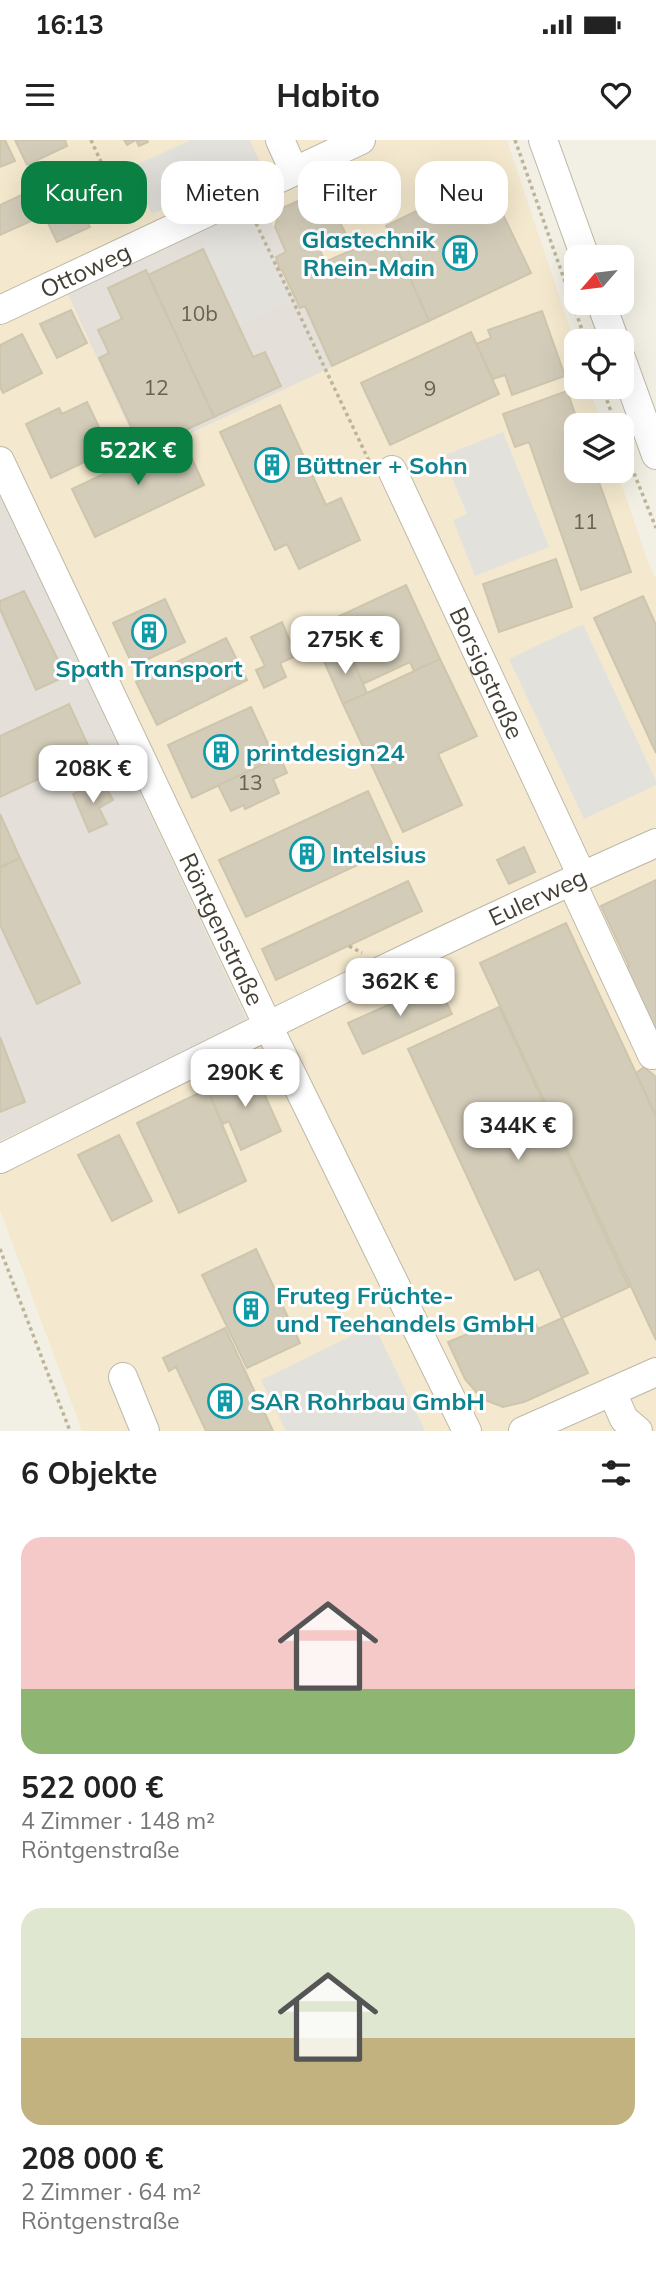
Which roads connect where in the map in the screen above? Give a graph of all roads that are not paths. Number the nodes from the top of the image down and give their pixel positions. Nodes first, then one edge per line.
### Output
1 (280, 140) edge
2 (361, 140) edge
3 (543, 140) edge
4 (294, 171) junction
5 (581, 245) edge
6 (0, 310) edge
7 (634, 394) edge
8 (656, 455) edge
9 (0, 461) edge
10 (392, 470) road end
11 (656, 843) edge
12 (577, 878) junction
13 (268, 1026) junction
14 (656, 1053) edge
15 (0, 1159) edge
16 (656, 1372) edge
17 (123, 1377) dead end
18 (612, 1392) junction
19 (145, 1431) edge
20 (467, 1431) edge
21 (523, 1431) edge
22 (636, 1431) edge

1 - 4 street
2 - 4 street, Ottoweg
3 - 5 street
4 - 6 street, Ottoweg
7 - 8 street
9 - 13 street, Röntgenstraße
10 - 12 street, Borsigstraße
11 - 12 street, Eulerweg
12 - 13 street, Eulerweg
12 - 14 street, Borsigstraße
13 - 15 street, Eulerweg
13 - 20 street, Röntgenstraße
16 - 18 street
17 - 19 street
18 - 21 street
18 - 22 street

